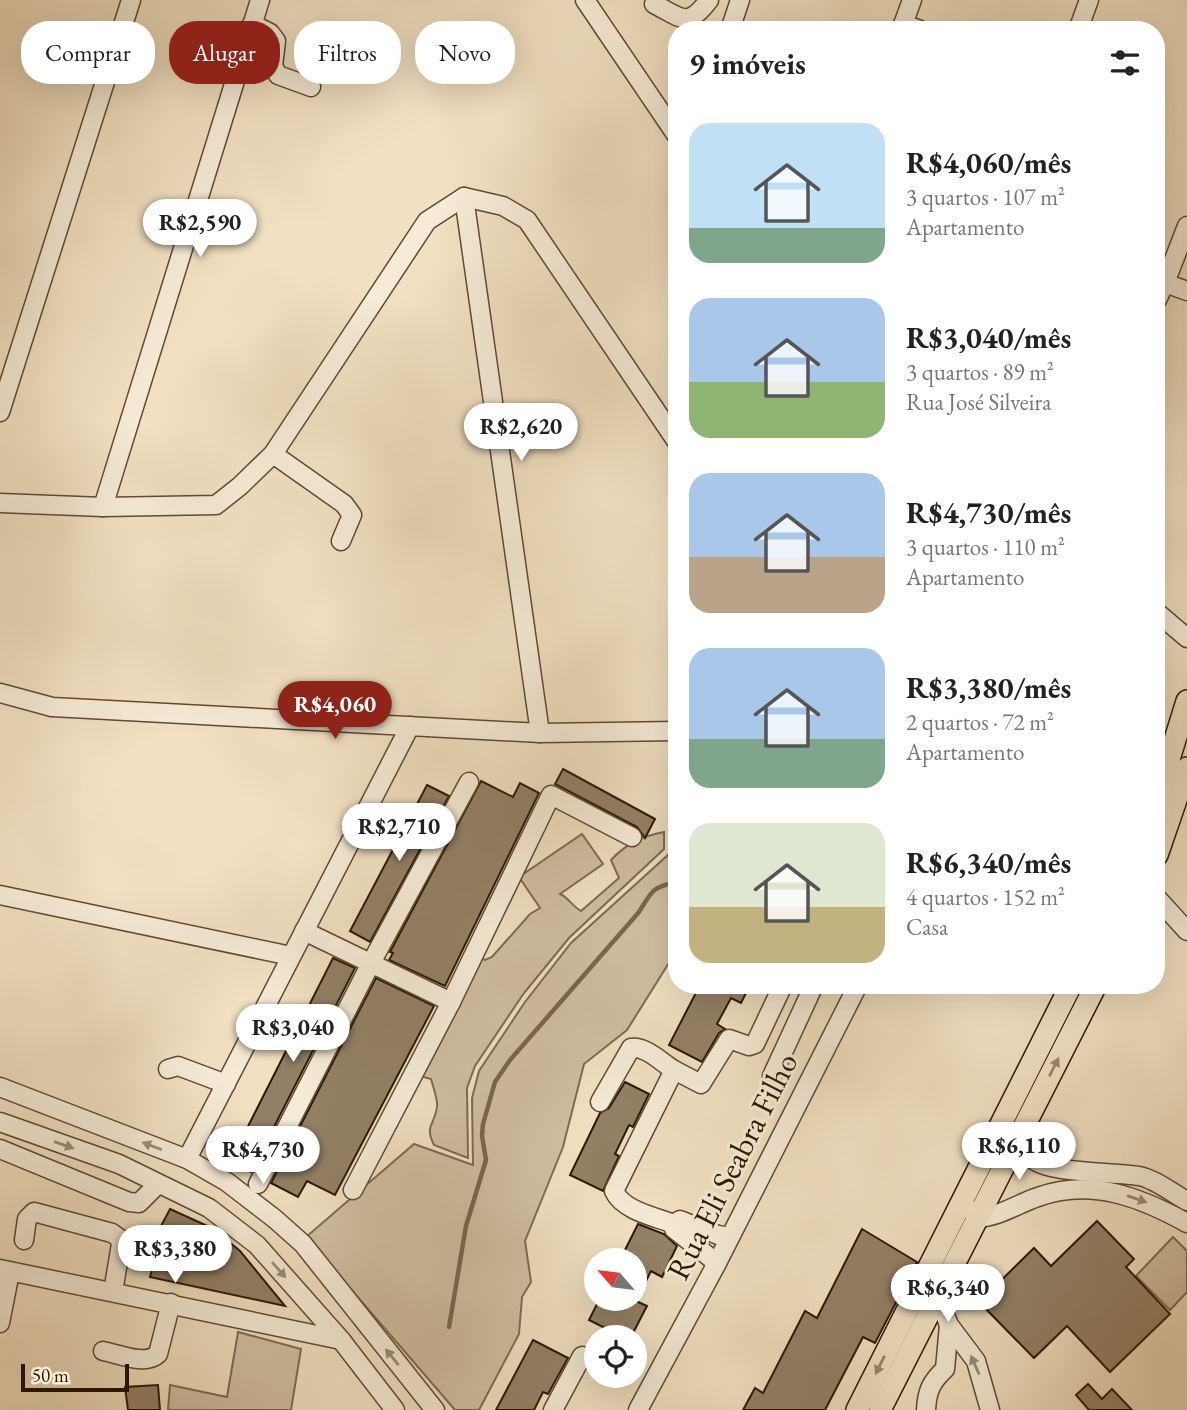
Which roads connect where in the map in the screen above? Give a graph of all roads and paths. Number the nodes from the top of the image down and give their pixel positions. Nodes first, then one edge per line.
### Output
1 (131, 0) edge
2 (260, 0) edge
3 (586, 0) edge
4 (709, 0) edge
5 (740, 0) edge
6 (912, 0) edge
7 (1089, 0) edge
8 (654, 4) dead end
9 (254, 21) edge
10 (733, 21) edge
11 (909, 21) edge
12 (1081, 21) edge
13 (280, 76) edge
14 (234, 84) edge
15 (312, 87) dead end
16 (668, 123) edge
17 (464, 197) junction
18 (1187, 226) edge
19 (1166, 283) joint
20 (1187, 291) edge
21 (0, 412) edge
22 (668, 429) edge
23 (273, 454) junction
24 (0, 503) edge
25 (103, 507) junction
26 (341, 541) dead end
27 (1165, 617) edge
28 (1165, 621) edge
29 (1187, 622) edge
30 (1187, 638) edge
31 (0, 692) edge
32 (1187, 701) edge
33 (410, 726) junction
34 (668, 731) edge
35 (540, 733) junction
36 (1187, 768) edge
37 (1165, 772) edge
38 (468, 782) dead end
39 (1165, 832) edge
40 (632, 837) dead end
41 (0, 895) edge
42 (1165, 907) edge
43 (304, 931) junction
44 (1187, 931) edge
45 (291, 956) junction
46 (371, 963) junction
47 (779, 994) edge
48 (810, 994) edge
49 (853, 994) edge
50 (1066, 994) edge
51 (1091, 994) edge
52 (451, 1002) junction
53 (168, 1069) dead end
54 (674, 1070) junction
55 (772, 1076) dead end
56 (226, 1084) junction
57 (0, 1087) edge
58 (600, 1102) dead end
59 (0, 1122) edge
60 (1024, 1128) junction
61 (0, 1149) edge
62 (187, 1159) junction
63 (158, 1184) junction
64 (258, 1184) dead end
65 (353, 1190) dead end
66 (965, 1194) junction
67 (1187, 1201) edge
68 (977, 1218) junction
69 (1187, 1223) edge
70 (674, 1224) junction
71 (730, 1237) junction
72 (24, 1240) dead end
73 (717, 1263) junction
74 (5, 1270) edge
75 (113, 1292) junction
76 (938, 1297) junction
77 (171, 1303) junction
78 (0, 1323) edge
79 (949, 1325) junction
80 (341, 1340) junction
81 (103, 1351) dead end
82 (582, 1356) dead end
83 (395, 1410) edge
84 (435, 1410) edge
85 (553, 1410) edge
86 (638, 1410) edge
87 (857, 1410) edge
88 (880, 1410) edge
89 (926, 1410) edge
90 (990, 1410) edge

1 - 21 street
2 - 9 street
3 - 16 street
4 - 8 street
5 - 10 street
6 - 11 street
7 - 12 street
13 - 15 street
14 - 25 street
17 - 22 street
17 - 23 street
17 - 35 street
18 - 19 street
19 - 20 street
23 - 25 street
23 - 26 street
24 - 25 street
27 - 29 street
28 - 30 street
31 - 33 street
32 - 37 main road
33 - 35 street
33 - 43 street
34 - 35 street
36 - 39 main road
38 - 46 street
40 - 52 street
41 - 45 street
42 - 44 street
43 - 45 street
43 - 46 street
45 - 56 street
46 - 52 street
46 - 64 street
47 - 54 street
48 - 55 street
49 - 71 street, Rua Eli Seabra Filho
50 - 66 main road
60 -> 51 main road
52 - 65 street
53 - 56 street
54 - 58 street
54 - 70 street
56 - 62 street
62 -> 57 street
59 -> 63 street
60 - 67 street
60 - 68 main road
61 - 63 street
84 -> 62 street
63 -> 80 street
66 - 68 street
66 -> 87 main road
68 -> 69 street
68 - 76 main road
70 - 71 street
70 - 73 street
71 - 73 street, Rua Eli Seabra Filho
72 - 75 street
73 - 86 street, Rua Eli Seabra Filho
74 - 75 street
74 - 78 street
75 - 77 street
76 - 79 street
76 - 88 main road
77 - 80 street
77 - 81 street
79 - 89 street
90 -> 79 street
80 - 83 street
82 - 85 street

